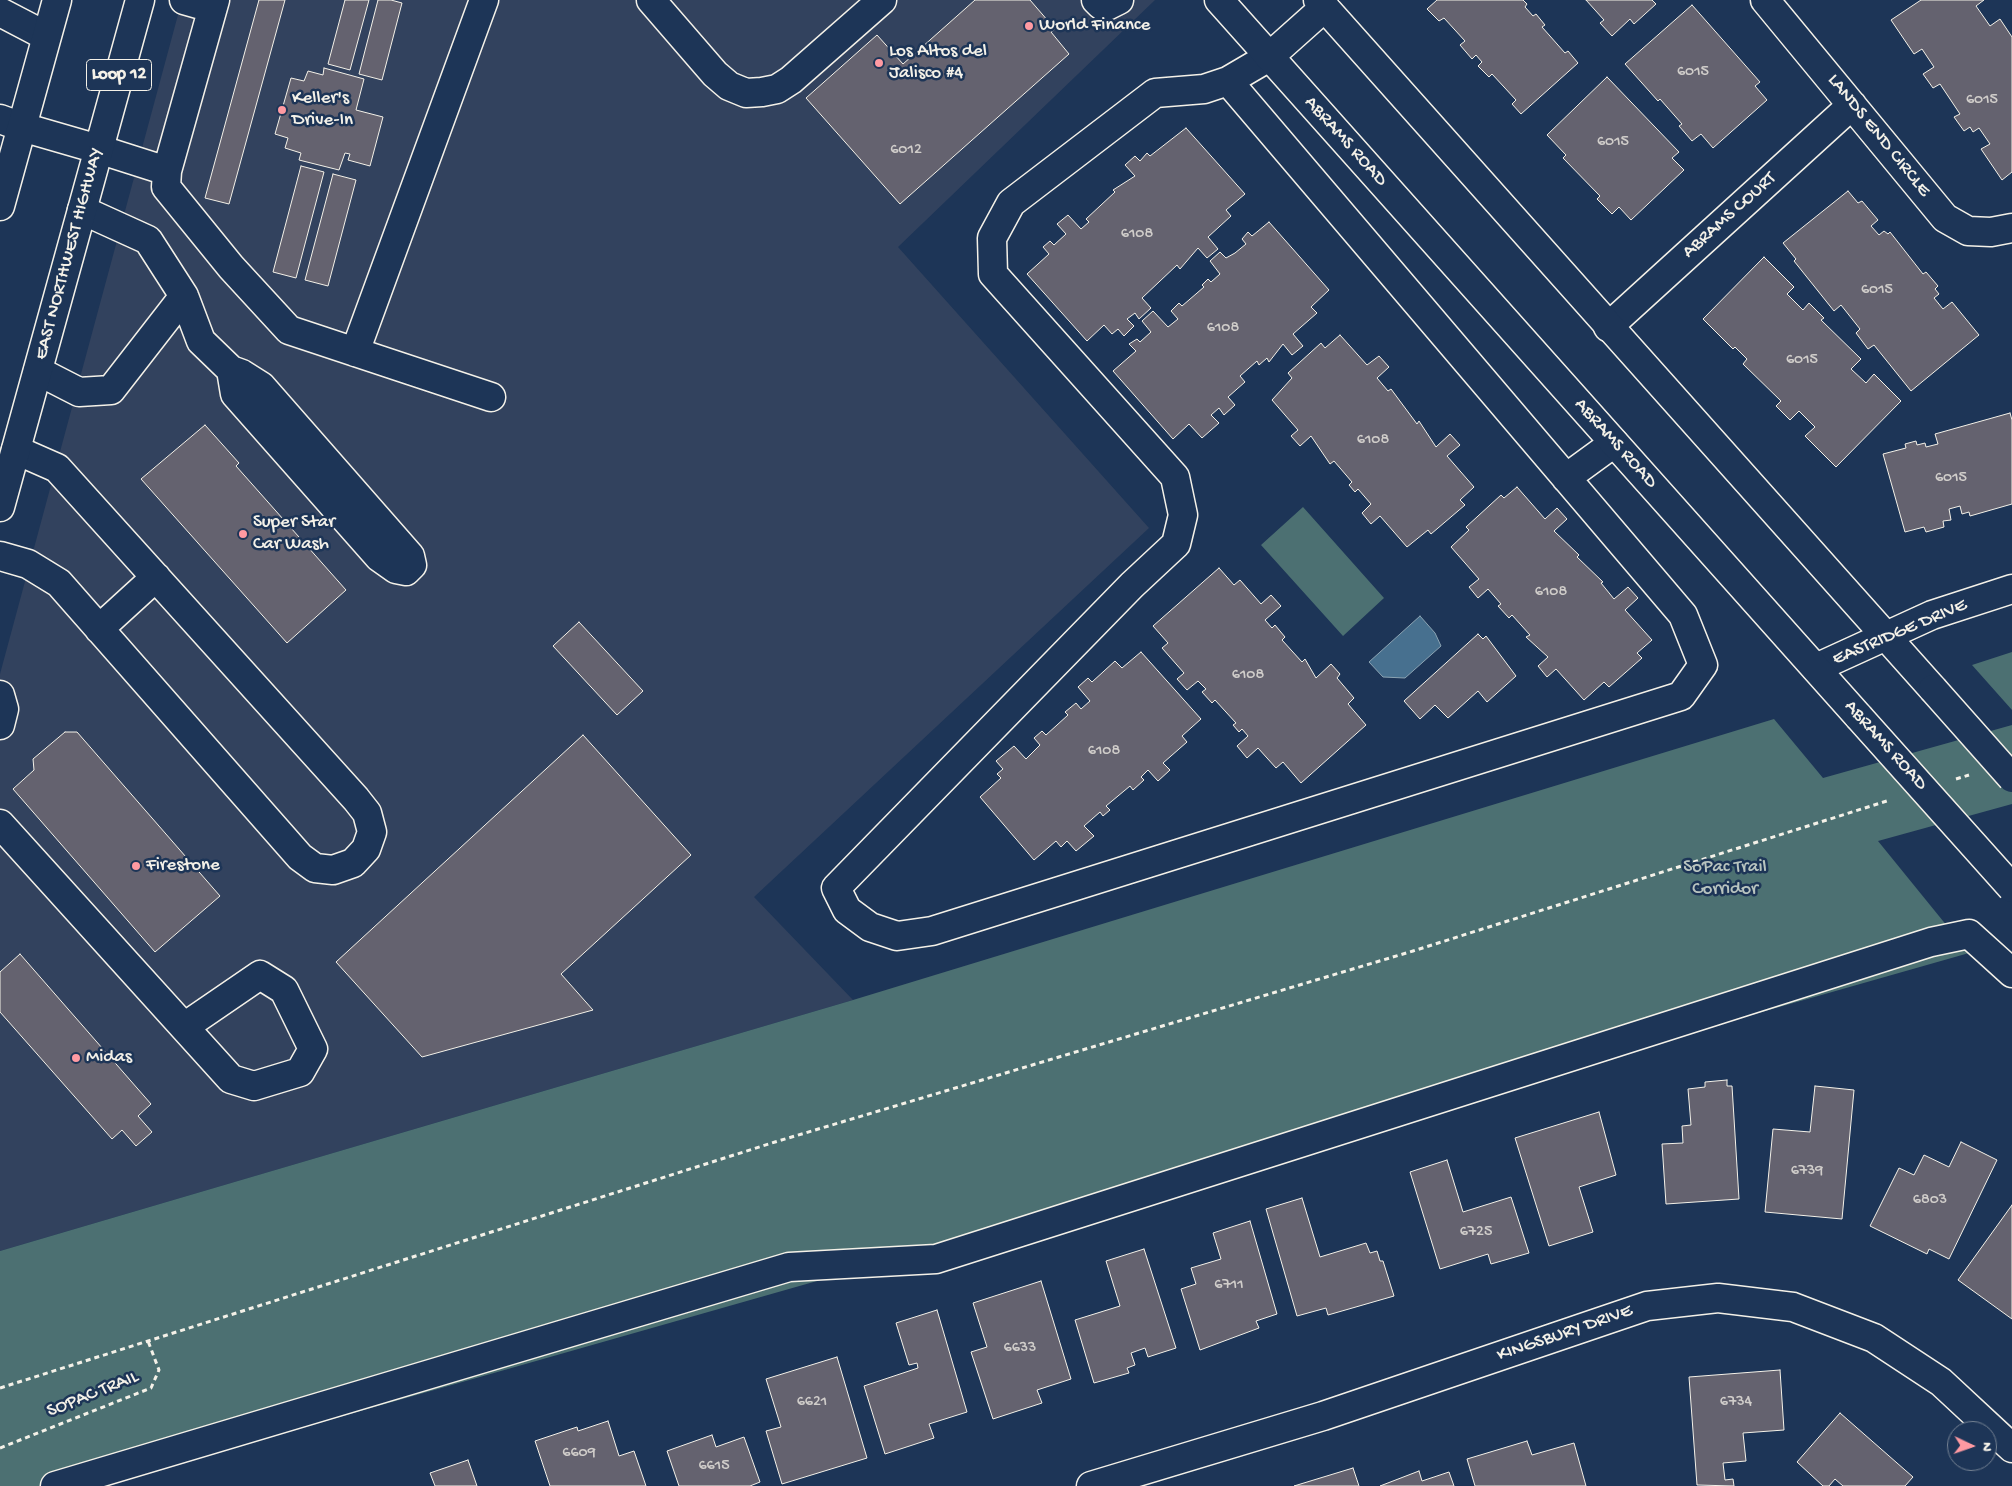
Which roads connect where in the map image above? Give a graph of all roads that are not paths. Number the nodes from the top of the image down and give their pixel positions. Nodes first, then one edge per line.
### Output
1 (57, 0) edge
2 (140, 0) edge
3 (184, 0) edge
4 (484, 0) edge
5 (651, 0) edge
6 (882, 0) edge
7 (1096, 0) edge
8 (1119, 0) edge
9 (1219, 0) edge
10 (1765, 0) edge
11 (1325, 2) edge
12 (213, 4) edge
13 (0, 12) edge
14 (46, 36) junction
15 (1269, 57) junction
16 (1228, 81) junction
17 (1852, 105) junction
18 (11, 123) edge
19 (98, 149) junction
20 (168, 171) junction
21 (0, 206) edge
22 (82, 210) junction
23 (2012, 228) edge
24 (184, 296) junction
25 (1608, 327) junction
26 (355, 352) junction
27 (231, 370) junction
28 (38, 371) junction
29 (491, 397) dead end
30 (1614, 444) junction
31 (16, 450) junction
32 (1566, 478) junction
33 (0, 507) edge
34 (0, 556) edge
35 (156, 577) junction
36 (2012, 589) edge
37 (99, 629) junction
38 (1886, 635) junction
39 (1816, 668) junction
40 (0, 695) edge
41 (0, 725) edge
42 (2012, 778) edge
43 (0, 824) edge
44 (2012, 888) edge
45 (2012, 974) edge
46 (184, 1027) junction
47 (2012, 1448) edge
48 (55, 1486) edge
49 (1090, 1486) edge

1 - 14 main road
2 - 19 main road, EAST NORTHWEST HIGHWAY / Loop 12
3 - 12 main road
4 - 26 main road
5 - 6 main road
7 - 8 main road
9 - 15 main road, ABRAMS ROAD
10 - 17 main road, LANDS END CIRCLE
11 - 15 main road
11 - 25 main road
12 - 20 main road
13 - 14 main road
14 - 18 main road
15 - 16 main road
15 - 30 main road, ABRAMS ROAD
16 - 32 main road
16 - 32 main road
17 - 23 main road, LANDS END CIRCLE
17 - 25 main road, ABRAMS COURT
18 - 19 main road
18 - 21 main road
19 - 20 main road
19 - 22 main road, EAST NORTHWEST HIGHWAY / Loop 12
20 - 26 main road
22 - 24 main road
22 - 28 main road, EAST NORTHWEST HIGHWAY / Loop 12
24 - 27 main road
24 - 28 main road
25 - 38 main road
26 - 29 main road
27 - 27 main road
28 - 31 main road, EAST NORTHWEST HIGHWAY / Loop 12
30 - 32 main road
30 - 39 main road, ABRAMS ROAD
31 - 33 main road, EAST NORTHWEST HIGHWAY / Loop 12
31 - 35 main road
34 - 37 main road
35 - 37 main road
35 - 37 main road
36 - 38 main road, EASTRIDGE DRIVE
38 - 39 main road, EASTRIDGE DRIVE
38 - 42 main road, bridge
39 - 44 main road, ABRAMS ROAD, bridge
40 - 41 main road
43 - 46 main road
45 - 48 main road
46 - 46 main road
47 - 49 main road, KINGSBURY DRIVE

